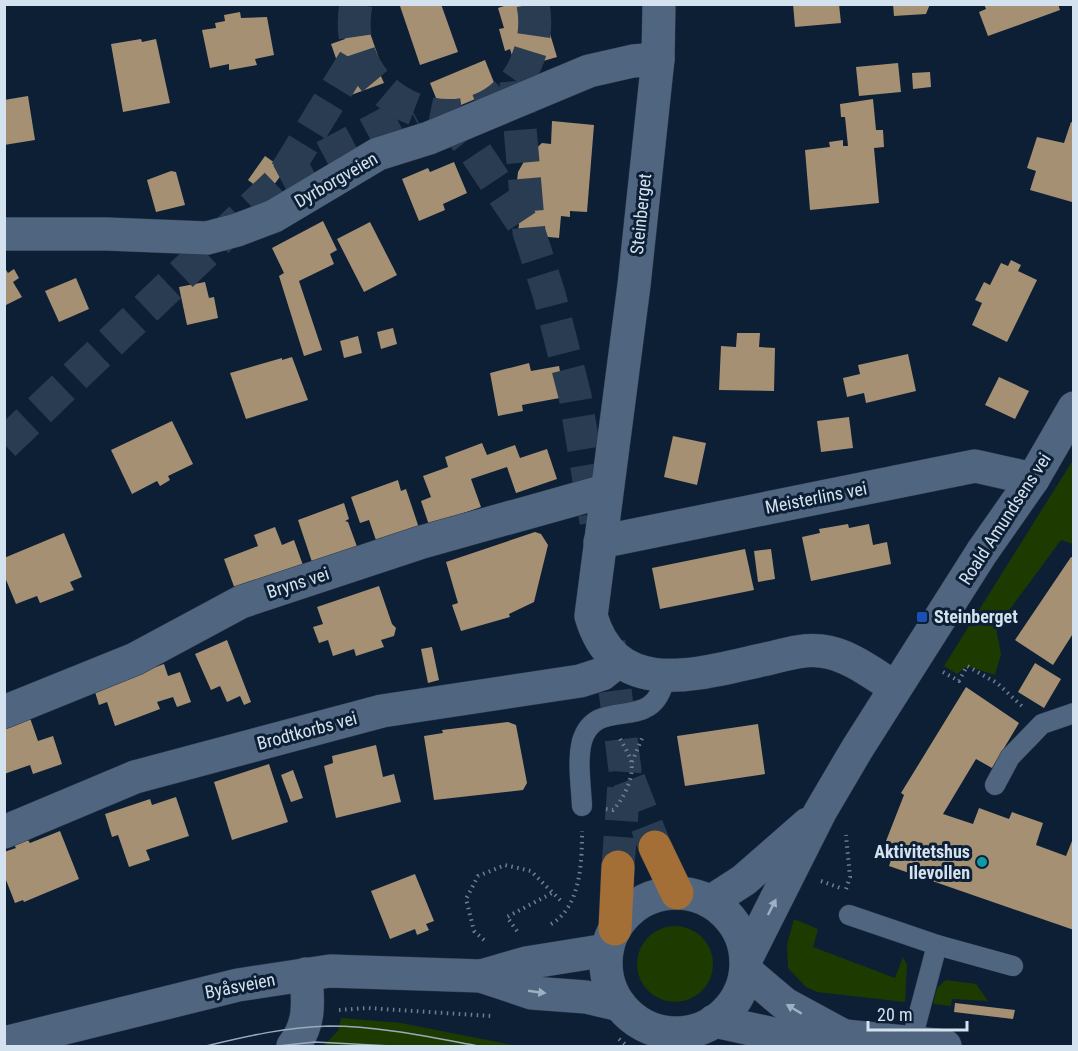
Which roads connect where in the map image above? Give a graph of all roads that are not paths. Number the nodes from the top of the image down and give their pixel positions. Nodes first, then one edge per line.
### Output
1 (659, 4) edge
2 (658, 59) junction
3 (4, 234) edge
4 (1074, 408) edge
5 (1033, 479) junction
6 (605, 491) junction
7 (600, 542) junction
8 (617, 662) junction
9 (664, 676) junction
10 (894, 687) junction
11 (4, 712) edge
12 (1074, 713) edge
13 (994, 785) dead end
14 (582, 806) road end
15 (833, 822) junction
16 (4, 832) edge
17 (655, 847) tunnel mouth
18 (618, 867) tunnel mouth
19 (677, 893) junction
20 (710, 902) junction
21 (849, 915) dead end
22 (611, 940) junction
23 (937, 945) junction
24 (746, 965) junction
25 (1013, 966) dead end
26 (306, 974) junction
27 (481, 976) junction
28 (617, 1019) junction
29 (718, 1034) edge
30 (845, 1036) junction
31 (660, 1038) edge
32 (801, 1042) edge
33 (912, 1043) junction
34 (4, 1044) edge
35 (293, 1047) edge
36 (945, 1047) edge

1 - 2 street, Steinberget
2 - 3 street, Dyrborgveien
2 - 6 street, Steinberget
4 - 5 street, Roald Amundsens vei
5 - 7 street, Meisterlins vei
5 - 10 street, Roald Amundsens vei
6 - 7 street, Steinberget
6 - 11 street, Bryns vei
7 - 8 street, Steinberget
8 - 9 street
8 - 16 street, Brodtkorbs vei
9 - 10 street
9 - 14 lane
10 - 15 street, Roald Amundsens vei
12 - 13 lane
15 - 20 street, Roald Amundsens vei
24 -> 15 street, Roald Amundsens vei
17 - 19 highway
18 - 22 highway
19 - 20 street
19 - 22 street
20 - 24 street
21 - 23 lane
22 - 27 street, Byåsveien
22 - 28 street
23 - 25 lane
23 - 33 lane
24 - 29 street
30 -> 24 street
26 - 27 street, Byåsveien
26 - 34 street, Byåsveien
26 - 35 street
27 -> 28 street, Byåsveien
28 - 31 street
29 - 31 street
29 - 32 street
30 - 32 street
30 - 33 street
33 - 36 street

